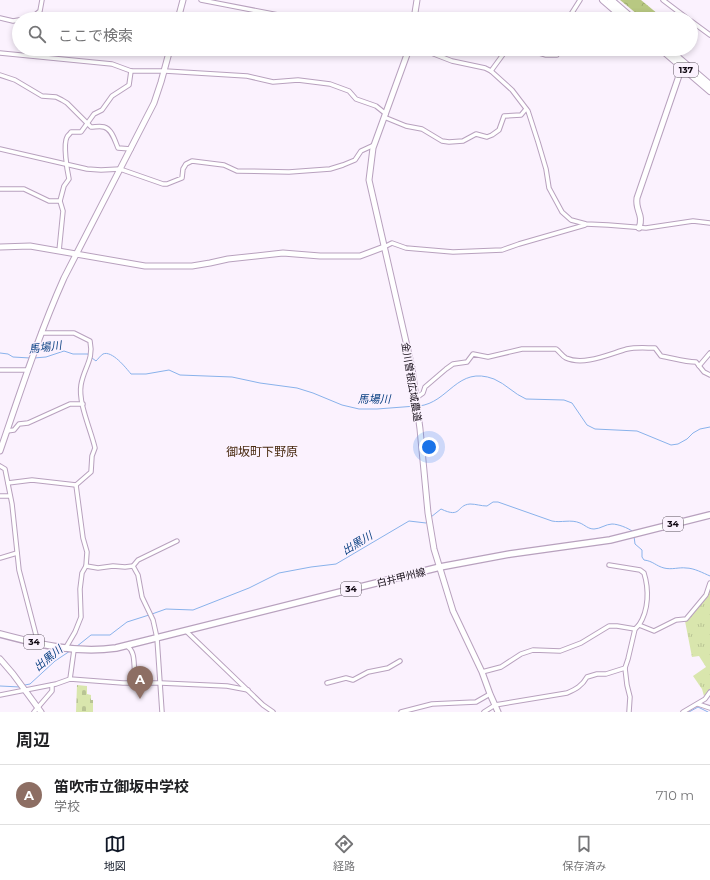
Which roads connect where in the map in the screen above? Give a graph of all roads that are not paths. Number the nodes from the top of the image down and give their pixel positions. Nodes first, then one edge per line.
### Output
1 (42, 0) edge
2 (183, 0) edge
3 (201, 0) edge
4 (417, 0) edge
5 (580, 0) edge
6 (602, 0) edge
7 (611, 0) edge
8 (663, 0) edge
9 (39, 12) edge
10 (180, 12) edge
11 (263, 12) edge
12 (415, 12) edge
13 (572, 12) edge
14 (617, 12) edge
15 (625, 12) edge
16 (679, 12) edge
17 (0, 18) edge
18 (12, 21) edge
19 (698, 26) edge
20 (710, 35) edge
21 (0, 53) edge
22 (12, 54) edge
23 (31, 56) edge
24 (168, 56) edge
25 (406, 56) edge
26 (438, 56) edge
27 (503, 56) edge
28 (671, 56) edge
29 (675, 56) edge
30 (683, 65) junction
31 (131, 71) junction
32 (165, 71) junction
33 (491, 71) junction
34 (0, 75) edge
35 (710, 85) edge
36 (710, 91) edge
37 (526, 109) junction
38 (385, 116) junction
39 (87, 124) junction
40 (374, 145) junction
41 (0, 149) edge
42 (131, 149) junction
43 (65, 164) junction
44 (120, 169) junction
45 (0, 190) edge
46 (60, 201) junction
47 (710, 223) edge
48 (586, 224) junction
49 (639, 228) junction
50 (0, 247) edge
51 (384, 247) junction
52 (59, 251) junction
53 (77, 253) junction
54 (41, 333) junction
55 (710, 353) edge
56 (699, 366) junction
57 (0, 370) edge
58 (28, 370) junction
59 (710, 375) edge
60 (416, 398) junction
61 (82, 404) junction
62 (7, 431) junction
63 (2, 437) edge
64 (0, 451) edge
65 (0, 466) edge
66 (8, 483) junction
67 (76, 485) junction
68 (0, 496) edge
69 (10, 496) junction
70 (710, 515) edge
71 (177, 541) dead end
72 (17, 552) junction
73 (0, 558) edge
74 (609, 565) dead end
75 (86, 566) junction
76 (133, 566) junction
77 (440, 567) junction
78 (710, 583) edge
79 (639, 625) junction
80 (635, 629) junction
81 (186, 631) junction
82 (0, 634) edge
83 (157, 638) junction
84 (36, 643) junction
85 (126, 645) junction
86 (69, 649) junction
87 (0, 659) edge
88 (400, 662) dead end
89 (625, 668) junction
90 (482, 672) junction
91 (70, 679) junction
92 (140, 683) junction
93 (161, 683) junction
94 (327, 683) dead end
95 (52, 685) junction
96 (23, 687) junction
97 (248, 690) junction
98 (710, 692) edge
99 (490, 694) junction
100 (0, 695) edge
101 (698, 704) junction
102 (495, 705) junction
103 (37, 707) junction
104 (710, 708) edge
105 (34, 712) edge
106 (41, 712) edge
107 (162, 712) edge
108 (273, 712) edge
109 (401, 712) edge
110 (484, 712) edge
111 (498, 712) edge
112 (629, 712) edge
113 (683, 712) edge

1 - 9 street
2 - 10 street
3 - 11 street
4 - 12 street
5 - 13 street
6 - 14 highway
7 - 15 highway
8 - 16 street
17 - 18 street
19 - 20 street
21 - 22 street
23 - 31 street
24 - 32 street
25 - 38 street, 金川曽根広域農道
26 - 33 street
27 - 33 street
28 - 30 highway, 137
29 - 30 highway, 137
30 - 35 highway, 137
30 - 36 highway, 137
30 - 49 street
31 - 32 street
31 - 39 street
32 - 38 street
32 - 42 street
33 - 37 street
34 - 39 street
37 - 38 street
37 - 48 street
38 - 40 street, 金川曽根広域農道
39 - 42 street
39 - 43 street
40 - 44 street
40 - 51 street, 金川曽根広域農道
41 - 43 street
42 - 44 street
43 - 44 street
43 - 46 street
44 - 53 street
45 - 46 street
46 - 52 street
47 - 49 street
48 - 49 street
48 - 51 street
50 - 52 street
51 - 53 street
51 - 60 street, 金川曽根広域農道
52 - 53 street
53 - 54 street
54 - 58 street
54 - 61 street
55 - 56 street
56 - 59 street
56 - 60 street
57 - 58 street
58 - 62 street
60 - 77 street, 金川曽根広域農道
61 - 62 street
61 - 67 street
62 - 63 street
63 - 64 street
65 - 66 street
66 - 67 street
66 - 69 street
67 - 75 street
68 - 69 street
69 - 72 street
70 - 77 main road, 白井甲州線 / 34
71 - 76 street
72 - 73 street
72 - 84 street
74 - 79 street
75 - 76 street
75 - 86 street
76 - 83 street
77 - 81 main road, 白井甲州線 / 34
77 - 90 street, 金川曽根広域農道
78 - 79 street
79 - 80 street
80 - 89 street
80 - 90 street
81 - 83 main road, 白井甲州線 / 34
81 - 97 street
82 - 84 main road, 白井甲州線 / 34
83 - 85 main road, 白井甲州線 / 34
83 - 93 street
84 - 86 main road, 白井甲州線 / 34
85 - 86 main road, 白井甲州線 / 34
85 - 92 street
86 - 91 street
87 - 96 street
88 - 94 street
89 - 102 street
89 - 112 street
90 - 99 street, 金川曽根広域農道
91 - 92 street
91 - 95 street
92 - 93 street
93 - 97 street
93 - 107 street
95 - 96 street
95 - 103 street
96 - 100 street
96 - 103 street
97 - 108 street
98 - 101 street
99 - 102 street, 金川曽根広域農道
99 - 109 street
101 - 104 street
101 - 113 street
102 - 110 street
102 - 111 street, 金川曽根広域農道
103 - 105 street
103 - 106 street

